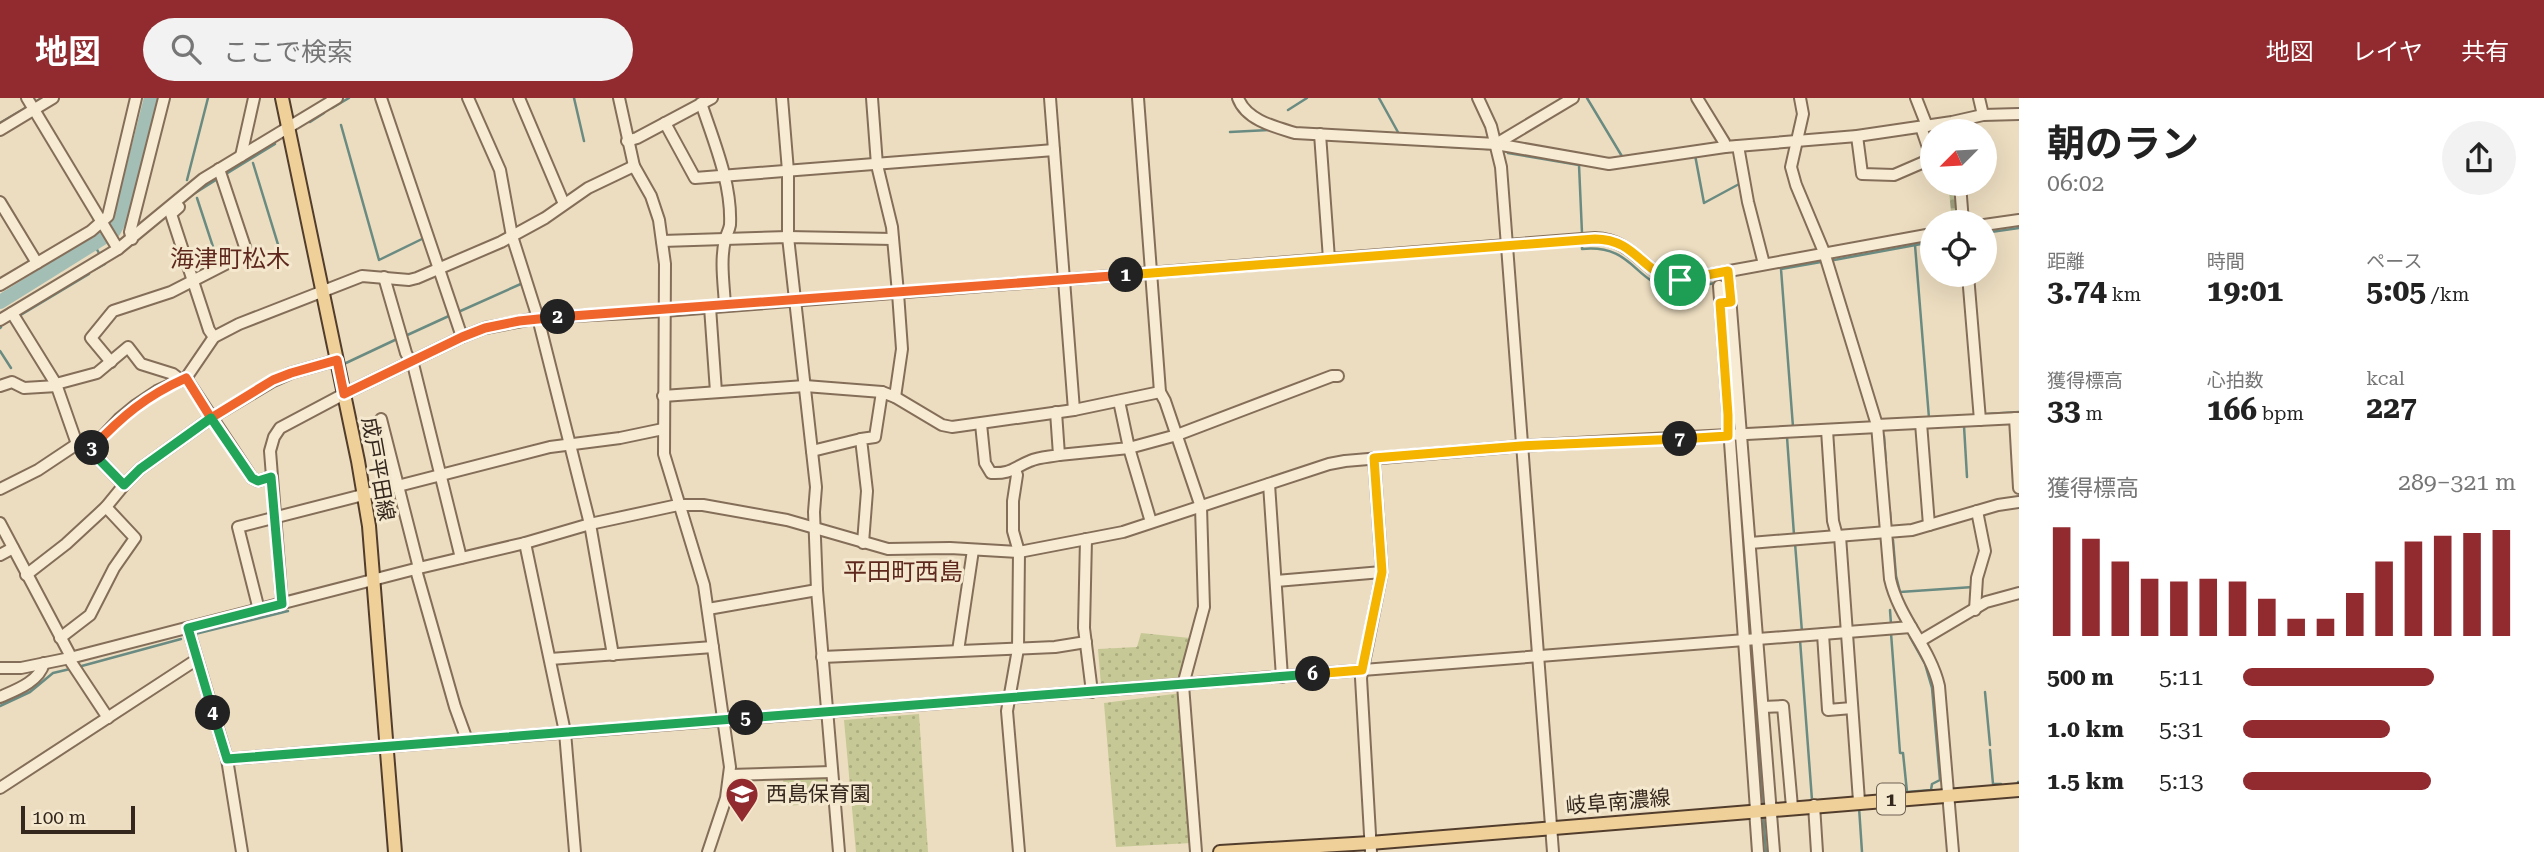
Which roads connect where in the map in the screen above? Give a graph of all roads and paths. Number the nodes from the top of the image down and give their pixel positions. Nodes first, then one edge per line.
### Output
1 (27, 98) edge
2 (53, 98) edge
3 (136, 98) edge
4 (164, 98) edge
5 (254, 98) edge
6 (282, 98) edge
7 (337, 98) edge
8 (381, 98) edge
9 (468, 98) edge
10 (519, 98) edge
11 (620, 98) edge
12 (782, 98) edge
13 (872, 98) edge
14 (1050, 98) edge
15 (1138, 98) edge
16 (1238, 98) edge
17 (1478, 98) edge
18 (1573, 98) edge
19 (1698, 98) edge
20 (1800, 98) edge
21 (1916, 98) edge
22 (1979, 98) edge
23 (707, 101) edge
24 (34, 110) junction
25 (2019, 114) edge
26 (1983, 115) junction
27 (1922, 119) edge
28 (1962, 119) edge
29 (665, 123) junction
30 (288, 127) junction
31 (1920, 127) edge
32 (0, 130) edge
33 (1320, 134) junction
34 (1857, 136) junction
35 (627, 141) junction
36 (1795, 141) junction
37 (1496, 144) junction
38 (1738, 146) junction
39 (1725, 147) junction
40 (1054, 150) junction
41 (241, 156) junction
42 (1920, 164) edge
43 (877, 165) junction
44 (634, 166) junction
45 (219, 169) junction
46 (788, 171) junction
47 (725, 177) junction
48 (183, 195) junction
49 (0, 202) edge
50 (564, 204) junction
51 (2019, 219) edge
52 (1997, 223) edge
53 (102, 224) junction
54 (512, 236) junction
55 (1920, 236) edge
56 (788, 237) junction
57 (132, 239) junction
58 (724, 239) junction
59 (893, 239) junction
60 (663, 242) junction
61 (1506, 245) junction
62 (117, 247) junction
63 (1825, 252) junction
64 (1329, 259) junction
65 (37, 263) junction
66 (1764, 264) junction
67 (438, 269) junction
68 (1728, 271) junction
69 (1151, 273) junction
70 (384, 277) junction
71 (1063, 279) junction
72 (192, 281) junction
73 (0, 285) edge
74 (1718, 286) dead end
75 (1969, 287) edge
76 (322, 290) junction
77 (898, 293) junction
78 (795, 301) junction
79 (1725, 302) junction
80 (725, 306) junction
81 (709, 307) junction
82 (664, 311) junction
83 (12, 313) junction
84 (538, 318) junction
85 (0, 320) edge
86 (214, 337) junction
87 (462, 337) junction
88 (337, 360) junction
89 (111, 362) junction
90 (411, 362) junction
91 (1338, 376) dead end
92 (183, 379) junction
93 (56, 385) junction
94 (0, 386) edge
95 (805, 386) junction
96 (716, 392) junction
97 (882, 392) junction
98 (1160, 392) junction
99 (344, 394) junction
100 (663, 396) junction
101 (895, 397) junction
102 (1119, 401) junction
103 (1074, 410) junction
104 (1056, 412) junction
105 (211, 418) junction
106 (2017, 418) edge
107 (380, 419) dead end
108 (1980, 420) junction
109 (1922, 423) junction
110 (981, 424) junction
111 (1877, 426) junction
112 (663, 429) junction
113 (1827, 430) junction
114 (1177, 435) junction
115 (1735, 436) junction
116 (861, 439) junction
117 (77, 444) junction
118 (568, 445) junction
119 (1521, 446) junction
120 (1129, 448) junction
121 (90, 450) junction
122 (812, 451) junction
123 (1059, 455) junction
124 (1374, 458) junction
125 (1015, 470) junction
126 (441, 475) junction
127 (271, 477) junction
128 (1269, 484) junction
129 (124, 485) junction
130 (398, 486) junction
131 (2019, 488) edge
132 (0, 489) edge
133 (364, 495) junction
134 (2019, 502) edge
135 (678, 505) junction
136 (106, 507) junction
137 (1200, 507) junction
138 (1976, 511) junction
139 (275, 517) junction
140 (1151, 522) junction
141 (0, 523) edge
142 (590, 524) junction
143 (1929, 525) junction
144 (814, 526) junction
145 (1886, 531) junction
146 (1838, 536) junction
147 (1086, 538) junction
148 (863, 542) junction
149 (525, 543) junction
150 (1751, 543) junction
151 (13, 548) junction
152 (973, 550) junction
153 (1019, 552) junction
154 (0, 555) edge
155 (461, 558) junction
156 (417, 569) junction
157 (1382, 572) junction
158 (26, 575) junction
159 (1276, 580) junction
160 (375, 581) junction
161 (817, 590) junction
162 (2019, 593) edge
163 (282, 604) junction
164 (708, 609) junction
165 (258, 610) junction
166 (1975, 610) junction
167 (1911, 627) junction
168 (188, 628) junction
169 (1847, 633) junction
170 (1823, 634) junction
171 (60, 638) junction
172 (1751, 640) junction
173 (1920, 640) junction
174 (1086, 642) junction
175 (713, 647) junction
176 (1018, 649) junction
177 (958, 651) junction
178 (613, 655) junction
179 (822, 657) junction
180 (1538, 657) junction
181 (70, 658) junction
182 (550, 659) junction
183 (196, 660) junction
184 (44, 663) junction
185 (0, 668) edge
186 (1362, 670) junction
187 (1282, 677) junction
188 (1183, 685) junction
189 (1091, 692) junction
190 (0, 697) edge
191 (1008, 698) junction
192 (1763, 707) junction
193 (1853, 708) junction
194 (827, 712) junction
195 (108, 718) junction
196 (724, 719) junction
197 (565, 732) junction
198 (467, 740) junction
199 (387, 745) junction
200 (227, 759) junction
201 (832, 772) junction
202 (730, 775) junction
203 (0, 788) edge
204 (2019, 790) edge
205 (1948, 795) junction
206 (1859, 801) junction
207 (1814, 805) junction
208 (1792, 807) junction
209 (1761, 809) junction
210 (1552, 826) junction
211 (1370, 847) edge
212 (242, 852) edge
213 (395, 852) edge
214 (575, 852) edge
215 (708, 852) edge
216 (839, 852) edge
217 (1019, 852) edge
218 (1196, 852) edge
219 (1220, 852) edge
220 (1553, 852) edge
221 (1758, 852) edge
222 (1774, 852) edge
223 (1817, 852) edge
224 (1953, 852) edge

1 - 24 street
2 - 24 street
3 - 53 street
4 - 57 street
5 - 41 street
6 - 30 main road, 成戸平田線
7 - 30 street
8 - 67 street
9 - 54 street
10 - 50 street
11 - 35 street
12 - 46 street
13 - 43 street
14 - 40 street
15 - 69 street
16 - 33 street
17 - 37 street
18 - 37 street
19 - 39 street
20 - 36 street
21 - 27 street
22 - 26 street
23 - 29 street
23 - 47 street
24 - 32 street
24 - 53 street
25 - 26 street
26 - 28 street
29 - 35 street
29 - 47 street
30 - 41 street
30 - 76 main road, 成戸平田線
31 - 34 street
33 - 37 street
33 - 64 street
34 - 36 street
34 - 42 street
35 - 44 street
36 - 38 street
36 - 63 street
37 - 39 street
37 - 61 street
38 - 39 street
38 - 66 street
40 - 43 street
40 - 71 street
41 - 45 street
43 - 46 street
43 - 59 street
44 - 50 street
44 - 60 street
45 - 48 street
45 - 72 street
46 - 47 street
46 - 56 street
47 - 58 street
48 - 57 street
48 - 72 street
49 - 65 street
50 - 54 street
51 - 52 street
53 - 62 street
53 - 65 street
54 - 67 street
54 - 84 street
55 - 63 street
56 - 58 street
56 - 59 street
56 - 78 street
57 - 62 street
58 - 60 street
58 - 80 street
59 - 77 street
60 - 82 street
61 - 64 street
61 - 68 street
61 - 119 street
62 - 83 street
63 - 66 street
63 - 111 street
64 - 69 street
65 - 73 street
66 - 68 street
67 - 70 street
67 - 87 street
68 - 79 street
69 - 71 street
69 - 98 street
70 - 76 street
70 - 90 street
71 - 77 street
71 - 103 street
72 - 86 street
72 - 89 street
74 - 79 street
75 - 108 street
76 - 86 street
76 - 88 main road, 成戸平田線
77 - 78 street
77 - 101 street
78 - 80 street
78 - 95 street
79 - 115 street
80 - 81 street
81 - 82 street
81 - 96 street
82 - 84 street
82 - 100 street
83 - 85 street
83 - 93 street
84 - 87 street
84 - 118 street
86 - 92 street
87 - 90 street
88 - 99 main road, 成戸平田線
88 - 105 street
89 - 92 street
89 - 93 street
90 - 99 street
90 - 126 street
91 - 114 street
92 - 105 street
92 - 121 street
93 - 94 street
93 - 117 street
95 - 96 street
95 - 97 street
95 - 122 street
96 - 100 street
97 - 101 street
97 - 116 street
98 - 102 street
98 - 114 street
99 - 127 street
99 - 133 main road, 成戸平田線
100 - 112 street
101 - 110 street
102 - 103 street
102 - 120 street
103 - 104 street
104 - 110 street
104 - 123 street
105 - 127 street
105 - 129 street
106 - 108 street
106 - 131 street
107 - 130 street
108 - 109 street
109 - 111 street
109 - 143 street
110 - 125 street
111 - 113 street
111 - 145 street
112 - 118 street
112 - 135 street
113 - 115 street
113 - 146 street
114 - 120 street
114 - 137 street
115 - 119 street
115 - 150 street
115 - 172 street
116 - 122 street
116 - 148 street
117 - 121 street
117 - 132 street
118 - 126 street
118 - 142 street
119 - 124 street
119 - 180 street
120 - 123 street
120 - 140 street
121 - 129 street
122 - 144 street
123 - 125 street
124 - 128 street
124 - 157 street
125 - 153 street
126 - 130 street
126 - 155 street
127 - 139 street
128 - 137 street
128 - 159 street
129 - 136 street
130 - 133 street
130 - 156 street
133 - 139 street
133 - 160 main road, 成戸平田線
134 - 138 street
135 - 142 street
135 - 144 street
135 - 164 street
136 - 158 street
136 - 171 street
137 - 140 street
137 - 188 street
138 - 143 street
138 - 166 street
139 - 163 street
139 - 165 street
140 - 147 street
141 - 151 street
142 - 149 street
142 - 178 street
143 - 145 street
144 - 148 street
144 - 161 street
145 - 146 street
145 - 167 street
146 - 150 street
146 - 169 street
147 - 153 street
147 - 174 street
148 - 152 street
149 - 155 street
149 - 182 street
150 - 172 street
151 - 154 street
151 - 158 street
152 - 153 street
152 - 177 street
153 - 176 street
155 - 156 street
156 - 160 street
156 - 198 street
157 - 159 street
157 - 186 street
158 - 171 street
159 - 187 street
160 - 163 street
160 - 199 main road, 成戸平田線
161 - 164 street
161 - 179 street
162 - 166 street
163 - 165 street
164 - 175 street
165 - 168 street
166 - 173 street
167 - 169 street
167 - 173 street
168 - 181 street
168 - 183 street
169 - 170 street
169 - 193 street
170 - 172 street
170 - 193 street
171 - 181 street
172 - 180 street
172 - 192 street
172 - 209 street
173 - 205 street
174 - 176 street
174 - 189 street
175 - 178 street
175 - 196 street
176 - 177 street
176 - 191 street
177 - 179 street
178 - 182 street
179 - 194 street
180 - 186 street
180 - 210 street
181 - 184 street
181 - 195 street
182 - 197 street
183 - 195 street
183 - 200 street
184 - 185 street
184 - 190 street
186 - 187 street
186 - 211 street
187 - 188 street
188 - 189 street
188 - 218 street
189 - 191 street
191 - 194 street
191 - 217 street
192 - 208 street
192 - 209 street
193 - 206 street
194 - 196 street
194 - 201 street
195 - 203 street
196 - 197 street
196 - 202 street
197 - 198 street
197 - 214 street
198 - 199 street
199 - 200 street
199 - 213 main road, 成戸平田線
200 - 212 street
201 - 202 street
201 - 216 street
202 - 215 street
204 - 205 main road, 岐阜南濃線 / 1
205 - 206 main road, 岐阜南濃線 / 1
205 - 224 street
206 - 207 main road, 岐阜南濃線 / 1
207 - 208 main road, 岐阜南濃線 / 1
207 - 223 street
208 - 209 main road, 岐阜南濃線 / 1
209 - 210 main road, 岐阜南濃線 / 1
209 - 221 street
209 - 222 street
210 - 211 main road, 岐阜南濃線 / 1
210 - 220 street
211 - 219 main road, 岐阜南濃線 / 1

